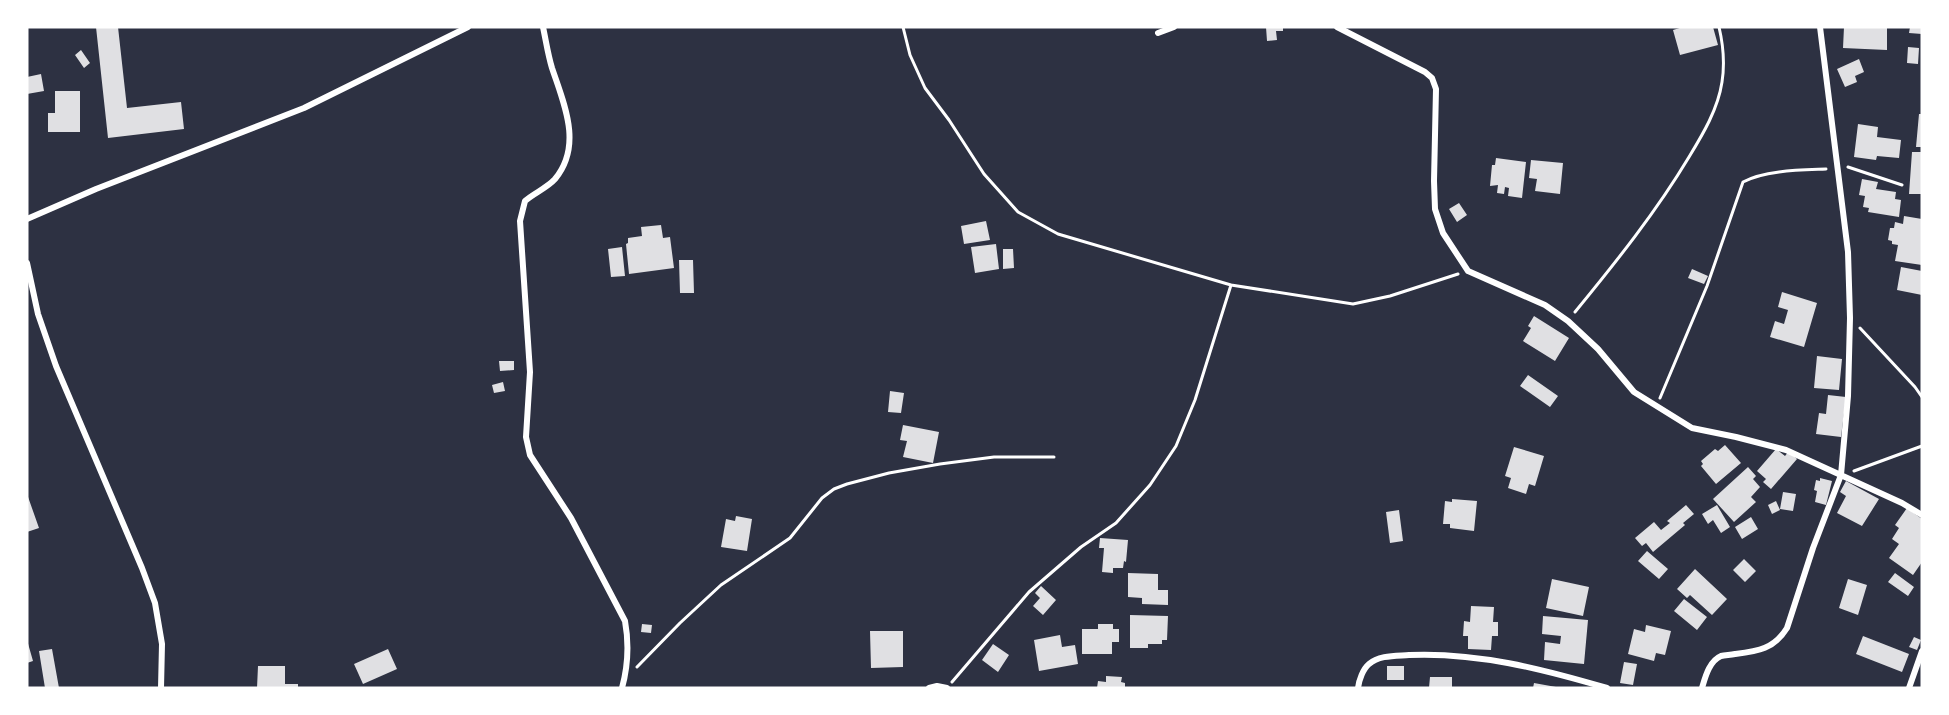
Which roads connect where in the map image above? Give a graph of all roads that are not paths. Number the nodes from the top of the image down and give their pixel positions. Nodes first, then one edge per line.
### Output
1 (468, 27) edge
2 (543, 27) edge
3 (1174, 27) edge
4 (1337, 27) edge
5 (1820, 27) edge
6 (1158, 33) dead end
7 (27, 219) edge
8 (27, 263) edge
9 (1841, 475) junction
10 (1922, 515) edge
11 (1922, 651) edge
12 (623, 685) edge
13 (160, 688) edge
14 (929, 688) edge
15 (947, 688) edge
16 (1358, 688) edge
17 (1607, 688) edge
18 (1702, 688) edge
19 (1909, 688) edge

1 - 7 street
2 - 12 street
3 - 6 street
4 - 9 street
5 - 9 street
8 - 13 street
9 - 10 street
9 - 18 street
11 - 19 street
14 - 15 street
16 - 17 street

